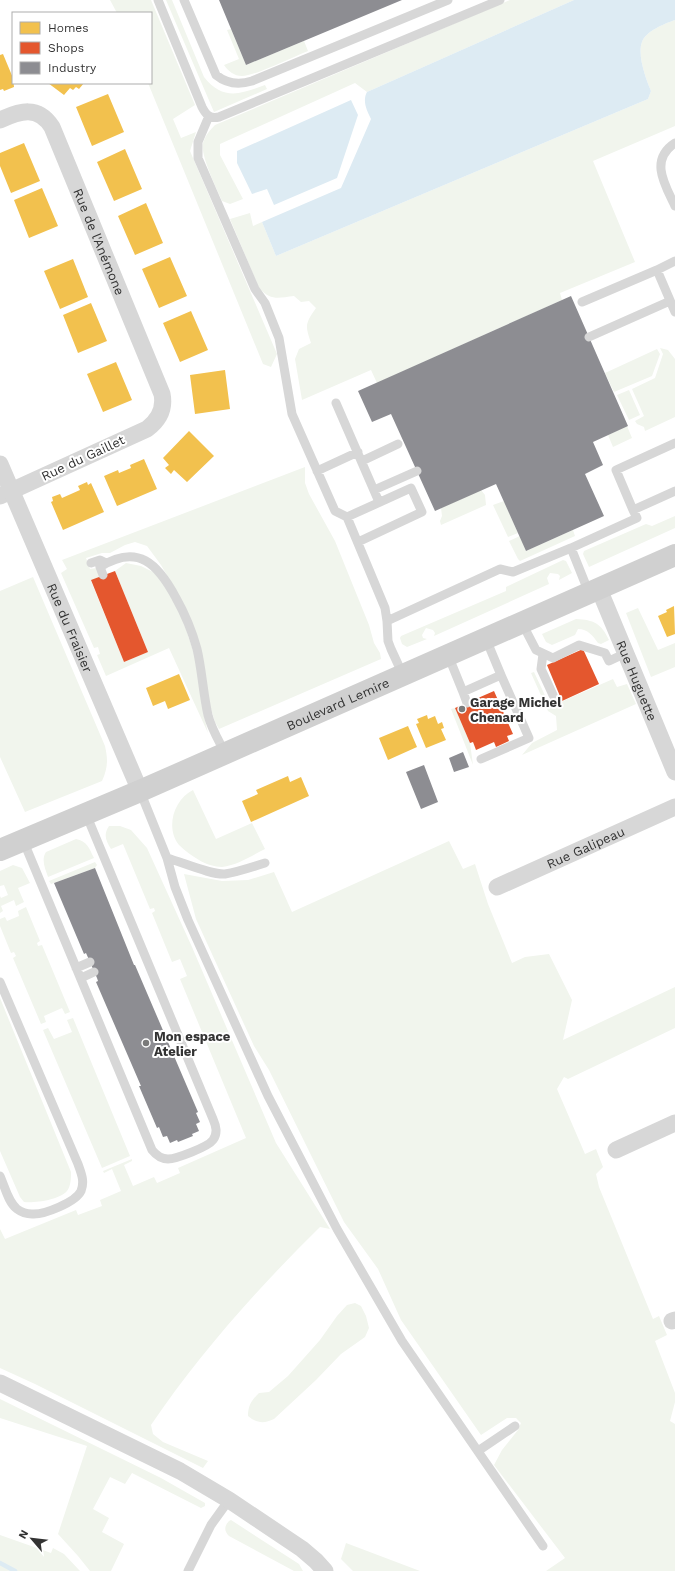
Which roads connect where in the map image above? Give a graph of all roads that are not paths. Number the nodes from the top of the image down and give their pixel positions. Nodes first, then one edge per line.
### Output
1 (158, 0) edge
2 (184, 0) edge
3 (448, 0) edge
4 (500, 0) edge
5 (209, 116) junction
6 (0, 120) edge
7 (675, 143) edge
8 (675, 206) edge
9 (675, 261) edge
10 (657, 270) junction
11 (670, 301) junction
12 (582, 302) dead end
13 (675, 312) edge
14 (589, 337) dead end
15 (336, 403) dead end
16 (161, 413) joint
17 (675, 442) edge
18 (398, 444) dead end
19 (358, 452) junction
20 (362, 461) junction
21 (0, 464) edge
22 (317, 471) junction
23 (417, 471) dead end
24 (374, 490) junction
25 (675, 491) edge
26 (6, 493) edge
27 (379, 502) junction
28 (633, 510) junction
29 (348, 516) junction
30 (358, 542) junction
31 (571, 548) junction
32 (675, 555) edge
33 (91, 563) dead end
34 (106, 563) junction
35 (103, 576) dead end
36 (594, 591) junction
37 (387, 621) junction
38 (522, 623) junction
39 (486, 639) junction
40 (626, 653) junction
41 (543, 654) junction
42 (448, 656) junction
43 (403, 675) junction
44 (501, 675) junction
45 (463, 692) junction
46 (553, 695) dead end
47 (467, 703) dead end
48 (226, 754) junction
49 (481, 759) dead end
50 (675, 772) edge
51 (140, 791) junction
52 (675, 808) edge
53 (86, 814) junction
54 (23, 840) junction
55 (0, 850) edge
56 (168, 858) junction
57 (265, 863) dead end
58 (497, 887) dead end
59 (90, 962) dead end
60 (76, 968) junction
61 (94, 972) dead end
62 (80, 978) junction
63 (0, 982) edge
64 (675, 1123) edge
65 (616, 1150) dead end
66 (0, 1176) edge
67 (0, 1383) edge
68 (515, 1426) dead end
69 (478, 1451) junction
70 (229, 1500) junction
71 (543, 1546) dead end
72 (188, 1571) edge
73 (325, 1571) edge

1 - 5 lane
2 - 3 lane
4 - 5 lane
5 - 22 lane
6 - 16 street, Rue de l'Anémone
7 - 8 lane
9 - 10 lane
10 - 11 lane
10 - 12 lane
11 - 13 lane
11 - 14 lane
15 - 19 lane
16 - 26 street, Rue du Gaillet
17 - 28 lane
18 - 20 lane
19 - 20 lane
19 - 22 lane
20 - 24 lane
21 - 26 street, Rue du Fraisier
22 - 29 lane
23 - 24 lane
24 - 27 lane
25 - 28 lane
26 - 51 street, Rue du Fraisier
27 - 29 lane
27 - 30 lane
28 - 31 lane
29 - 30 lane
30 - 37 lane
31 - 36 lane
31 - 37 lane
32 - 36 main road, Boulevard Lemire
33 - 34 lane
34 - 35 lane
34 - 48 lane
36 - 38 main road, Boulevard Lemire
36 - 40 street, Rue Huguette
37 - 43 lane
38 - 39 main road, Boulevard Lemire
38 - 41 lane
39 - 42 main road, Boulevard Lemire
39 - 44 lane
40 - 41 lane
40 - 50 street, Rue Huguette
41 - 46 lane
42 - 43 main road, Boulevard Lemire
42 - 45 lane
43 - 48 main road, Boulevard Lemire
44 - 45 lane
44 - 49 lane
45 - 47 lane
48 - 51 main road, Boulevard Lemire
51 - 53 main road, Boulevard Lemire
51 - 56 lane
52 - 58 street, Rue Galipeau
53 - 54 main road, Boulevard Lemire
53 - 62 lane
54 - 55 main road, Boulevard Lemire
54 - 60 lane
56 - 57 lane
56 - 69 lane
59 - 60 lane
60 - 62 lane
61 - 62 lane
63 - 66 lane
64 - 65 street
67 - 70 street
68 - 69 lane
69 - 71 lane
70 - 72 lane
70 - 73 street

